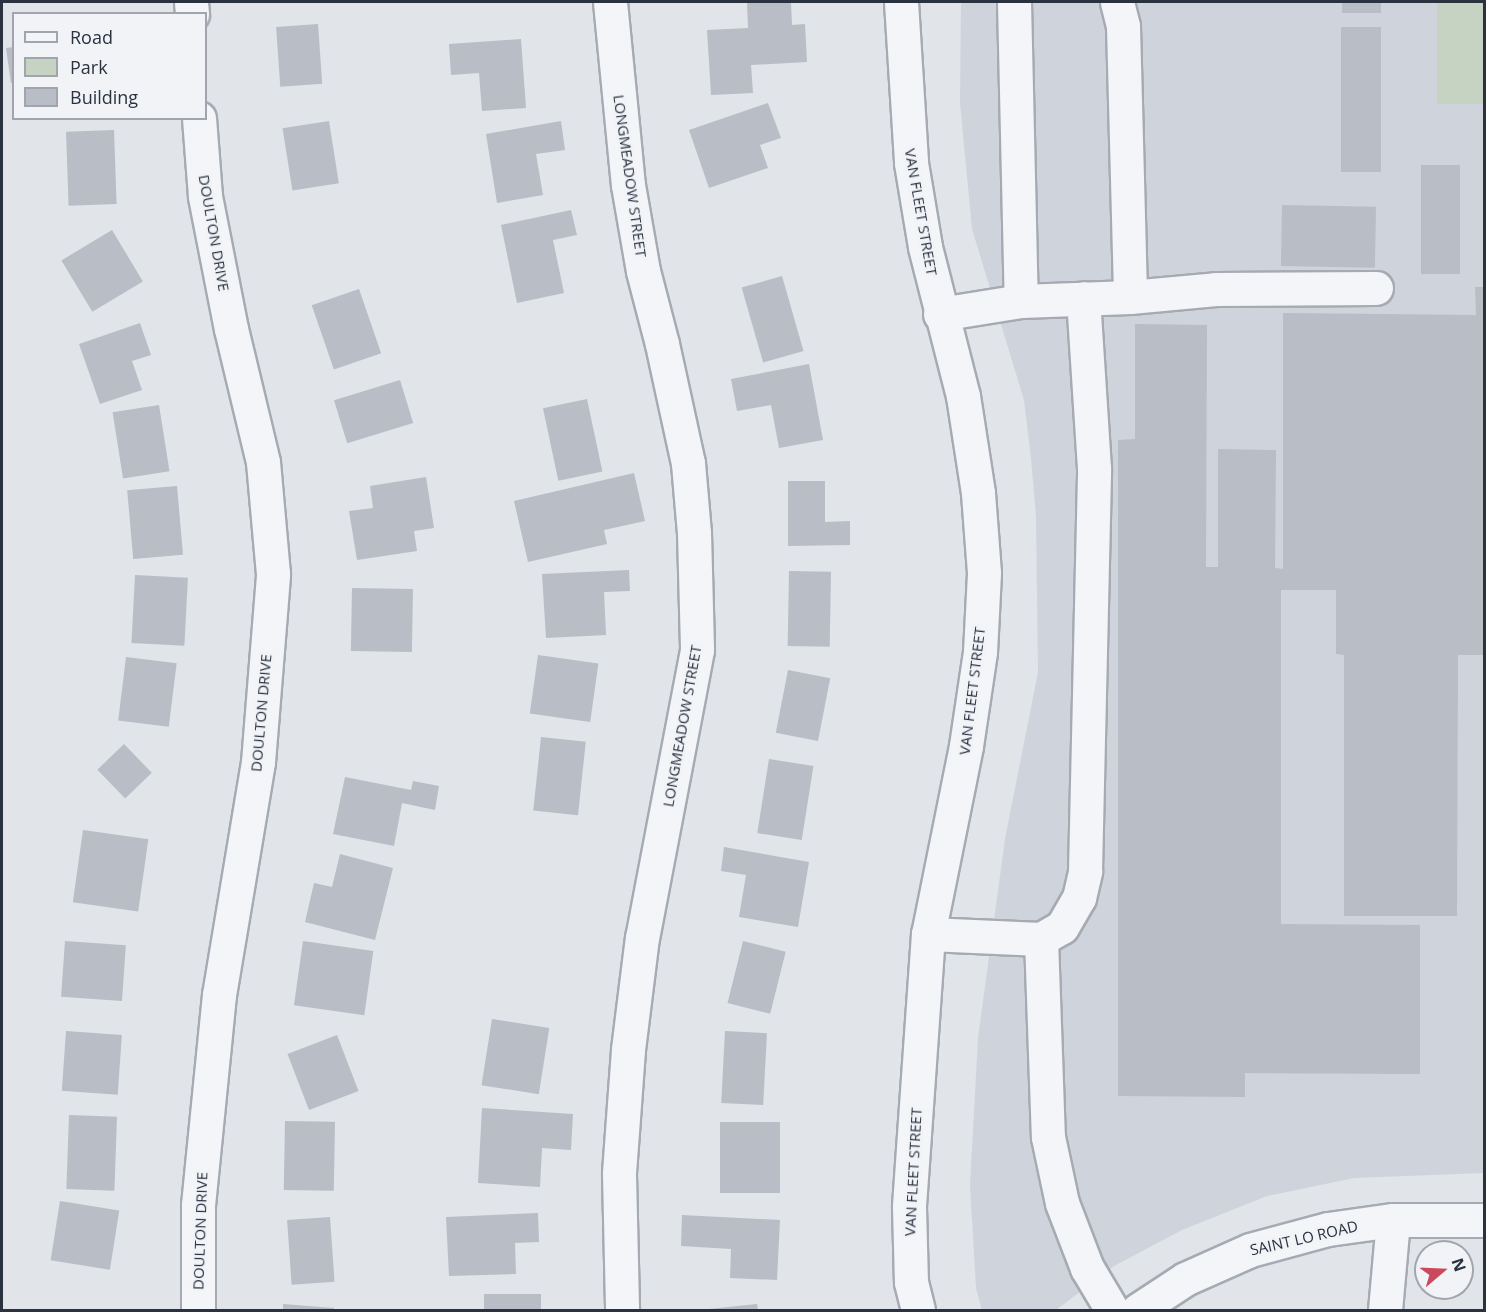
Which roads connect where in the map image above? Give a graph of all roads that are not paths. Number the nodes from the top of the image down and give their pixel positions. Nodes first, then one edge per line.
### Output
1 (610, 2) edge
2 (901, 2) edge
3 (1014, 2) edge
4 (1117, 2) edge
5 (199, 120) edge
6 (1376, 288) dead end
7 (1130, 297) junction
8 (1083, 298) junction
9 (1021, 301) junction
10 (940, 314) junction
11 (928, 934) junction
12 (1041, 939) junction
13 (1393, 1220) junction
14 (1485, 1220) edge
15 (198, 1311) edge
16 (622, 1311) edge
17 (918, 1311) edge
18 (1112, 1311) edge
19 (1138, 1311) edge
20 (1385, 1311) edge

1 - 16 street, LONGMEADOW STREET
2 - 10 street, VAN FLEET STREET
3 - 9 street
4 - 7 street
5 - 15 street, DOULTON DRIVE
6 - 7 street
7 - 8 street
8 - 9 street
8 - 12 street
9 - 10 street
10 - 11 street, VAN FLEET STREET
11 - 12 street
11 - 17 street, VAN FLEET STREET
12 - 18 street
13 - 14 street, SAINT LO ROAD
13 - 19 street, SAINT LO ROAD
13 - 20 street

